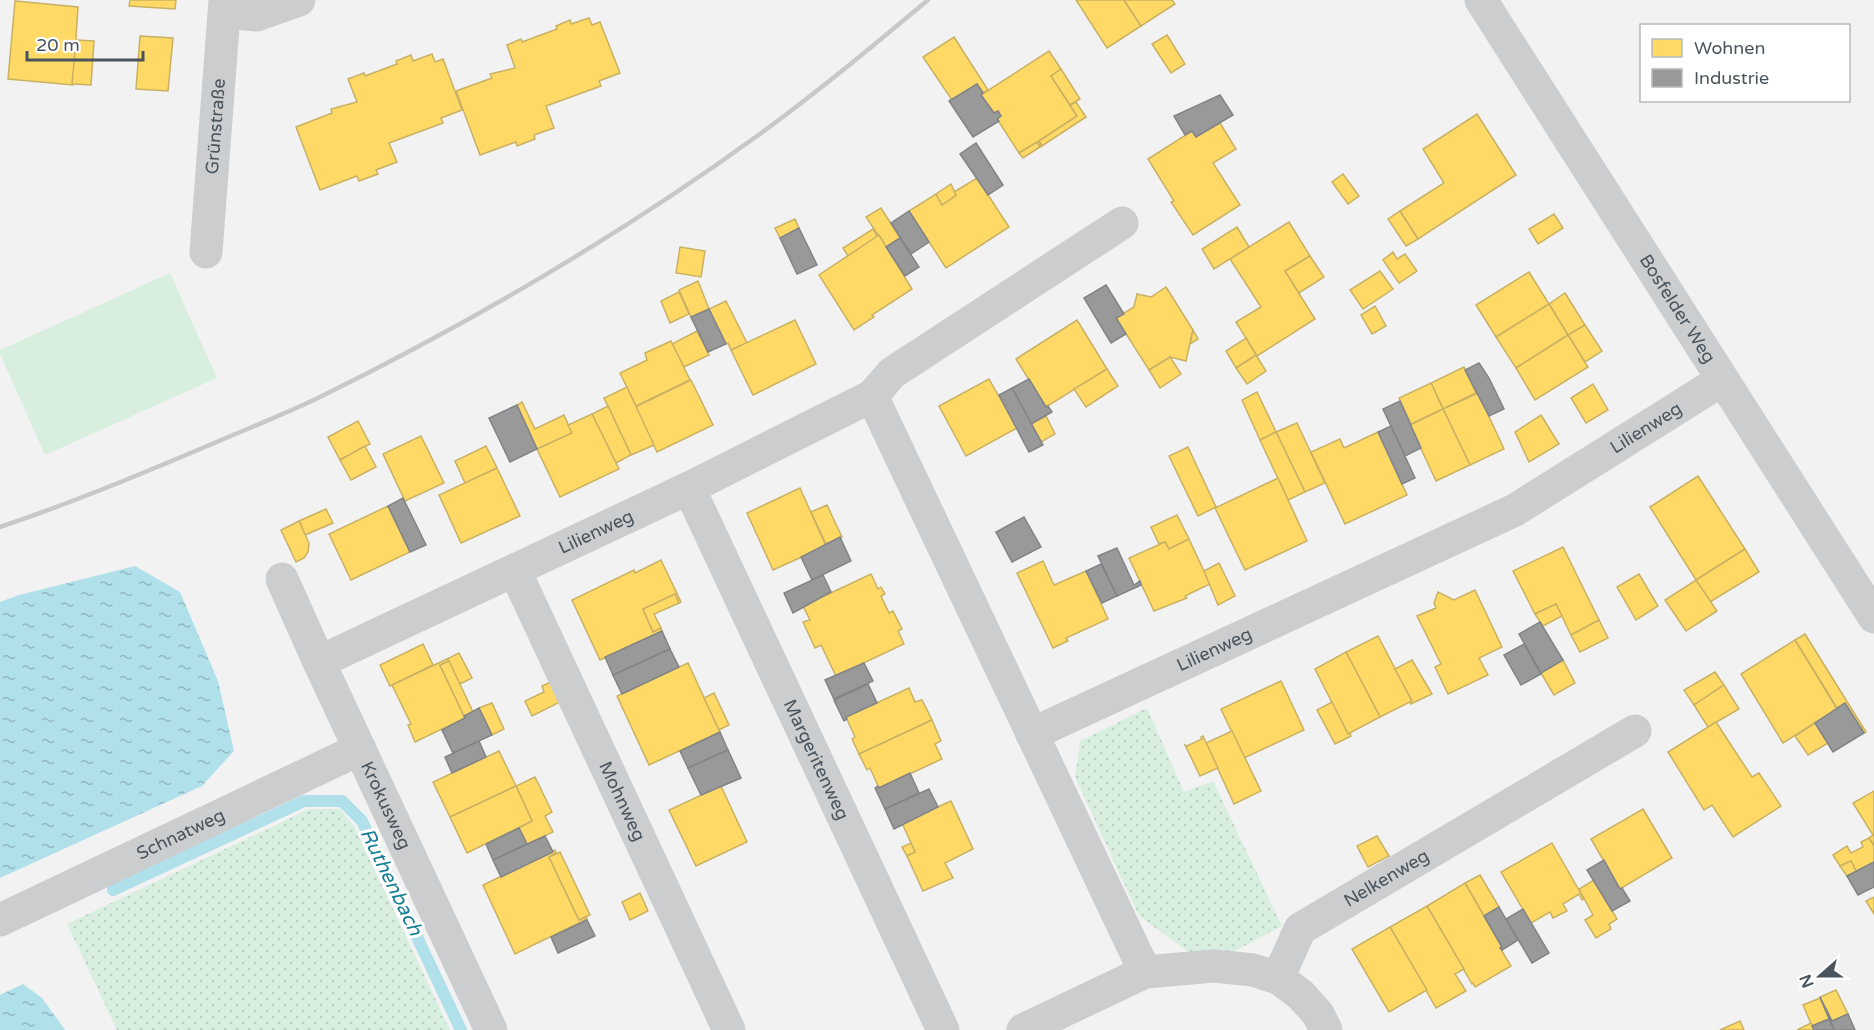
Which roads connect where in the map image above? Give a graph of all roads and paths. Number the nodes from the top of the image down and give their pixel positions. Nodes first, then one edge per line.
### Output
1 (299, 0) edge
2 (1481, 0) edge
3 (225, 6) edge
4 (1122, 223) dead end
5 (206, 252) dead end
6 (1722, 380) junction
7 (872, 396) junction
8 (689, 488) junction
9 (515, 571) junction
10 (282, 579) dead end
11 (1874, 616) edge
12 (319, 662) junction
13 (1635, 731) dead end
14 (1032, 734) junction
15 (360, 749) junction
16 (0, 920) edge
17 (1145, 972) junction
18 (1278, 978) junction
19 (491, 1030) edge
20 (729, 1030) edge
21 (942, 1030) edge
22 (1023, 1030) edge
23 (1326, 1030) edge

1 - 3 street
2 - 6 street, Bosfelder Weg
3 - 5 street, Grünstraße
4 - 7 street, Lilienweg
6 - 11 street, Bosfelder Weg
6 - 14 street, Lilienweg
7 - 8 street, Lilienweg
7 - 14 street
8 - 9 street, Lilienweg
8 - 21 street, Margeritenweg
9 - 12 street, Lilienweg
9 - 20 street, Mohnweg
10 - 12 street, Krokusweg
12 - 15 street, Krokusweg
13 - 18 street, Nelkenweg
14 - 17 street
15 - 16 street, Schnatweg
15 - 19 street, Krokusweg
17 - 18 street
17 - 22 street
18 - 23 street

